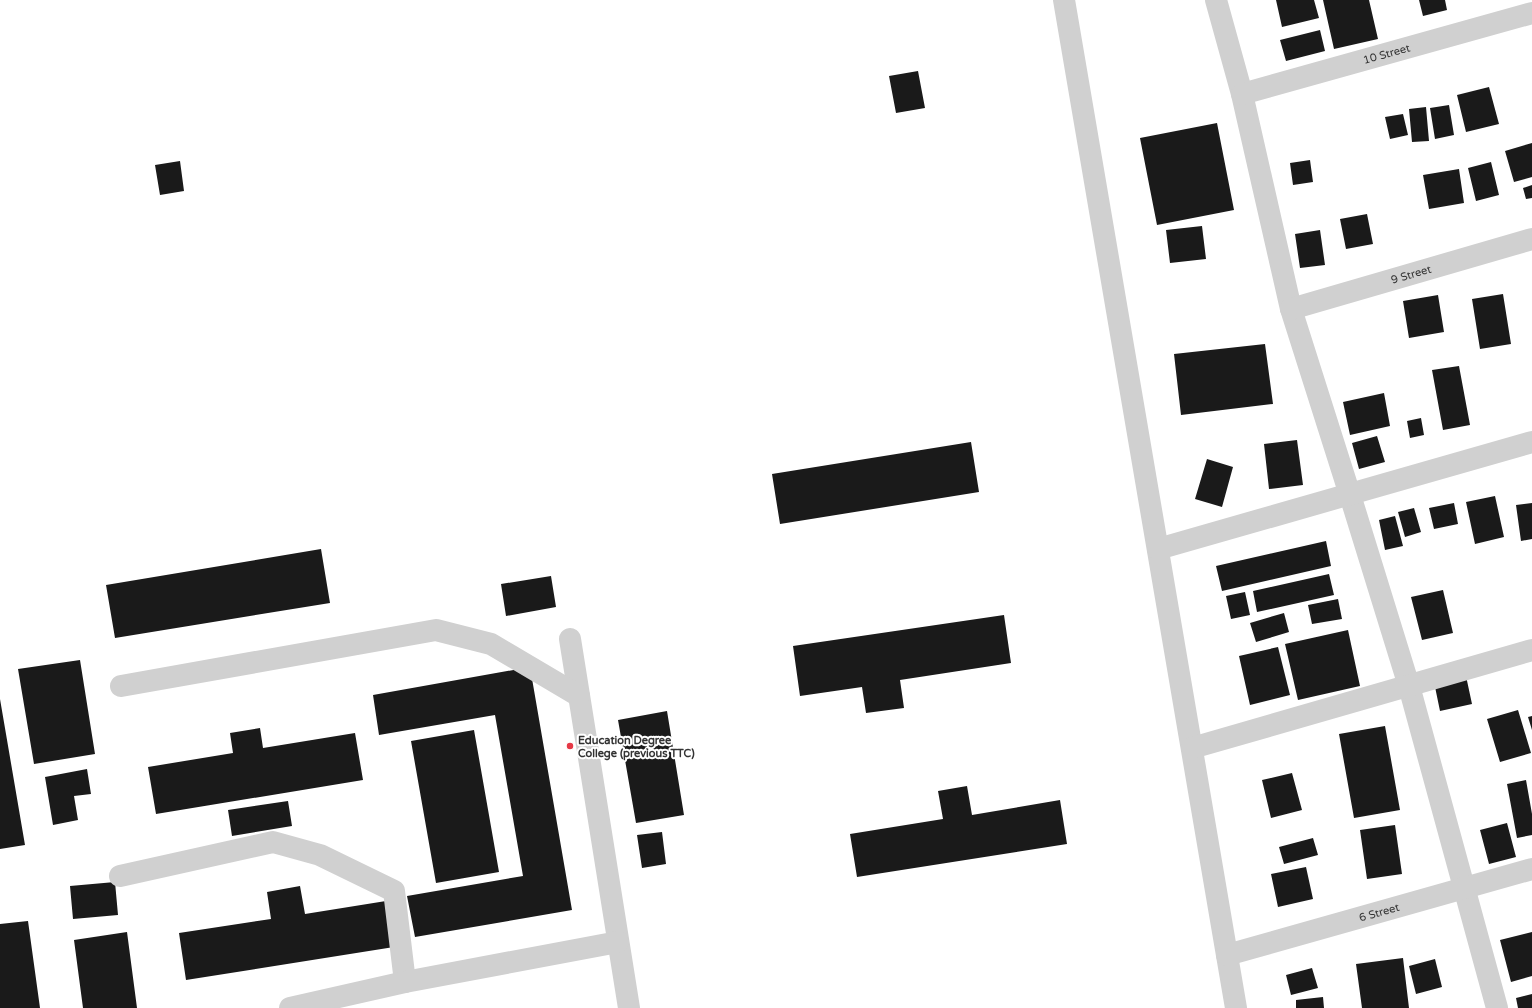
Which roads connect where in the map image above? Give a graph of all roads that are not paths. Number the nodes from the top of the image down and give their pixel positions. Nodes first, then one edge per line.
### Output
1 (1064, 0) edge
2 (1216, 0) edge
3 (1532, 13) edge
4 (1242, 94) junction
5 (1532, 239) edge
6 (1291, 309) junction
7 (1532, 442) edge
8 (1350, 495) junction
9 (1158, 549) junction
10 (570, 639) dead end
11 (1532, 650) edge
12 (121, 686) dead end
13 (1409, 686) junction
14 (579, 696) junction
15 (1192, 748) junction
16 (1532, 869) edge
17 (120, 876) dead end
18 (1464, 888) junction
19 (618, 942) junction
20 (1227, 955) junction
21 (405, 982) junction
22 (290, 1008) edge
23 (629, 1008) edge
24 (1236, 1008) edge
25 (1497, 1008) edge

1 - 9 street
2 - 4 street
3 - 4 street, 10 Street
4 - 6 street
5 - 6 street, 9 Street
6 - 8 street
7 - 8 street
8 - 9 street
8 - 13 street
9 - 15 street
10 - 14 street
11 - 13 street
12 - 14 street
13 - 15 street
13 - 18 street
14 - 19 street
15 - 20 street
16 - 18 street, 6 Street
17 - 21 street
18 - 20 street, 6 Street
18 - 25 street
19 - 21 street
19 - 23 street
20 - 24 street
21 - 22 street

